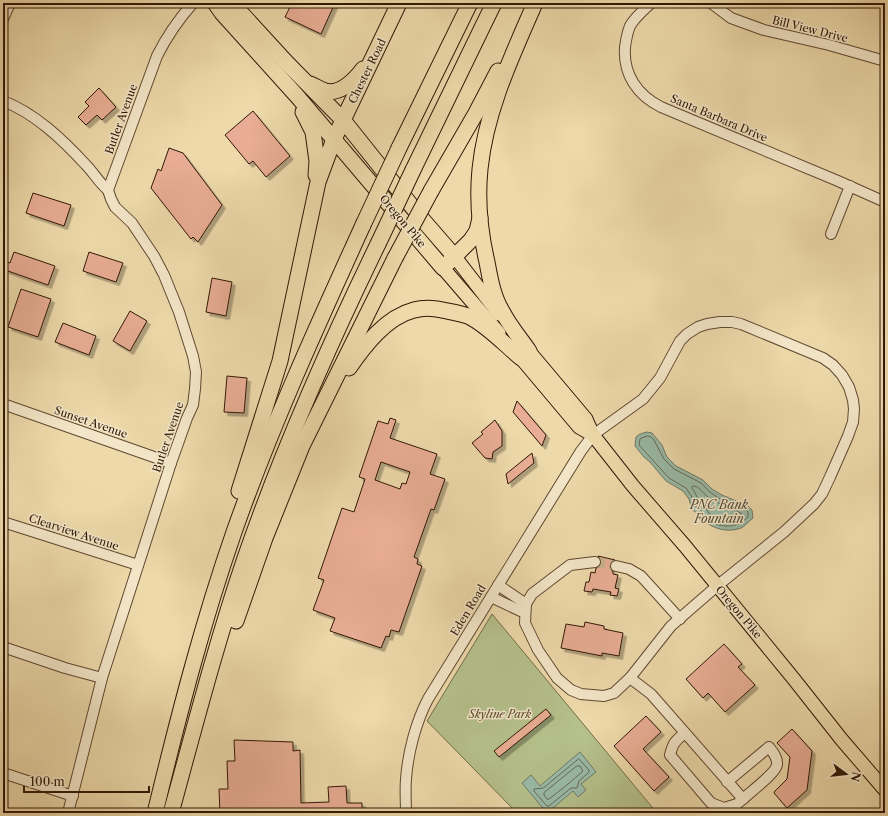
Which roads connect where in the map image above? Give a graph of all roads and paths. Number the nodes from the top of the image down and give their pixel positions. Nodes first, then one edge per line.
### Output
1 (10, 3) edge
2 (193, 3) edge
3 (215, 3) edge
4 (232, 3) edge
5 (398, 3) edge
6 (470, 3) edge
7 (494, 3) edge
8 (534, 3) edge
9 (651, 3) edge
10 (711, 3) edge
11 (3, 19) edge
12 (383, 36) junction
13 (885, 61) edge
14 (304, 81) junction
15 (297, 96) junction
16 (3, 101) edge
17 (344, 120) junction
18 (334, 139) junction
19 (850, 186) junction
20 (108, 190) junction
21 (314, 195) junction
22 (885, 202) edge
23 (480, 218) junction
24 (831, 234) dead end
25 (455, 257) junction
26 (443, 268) junction
27 (525, 354) junction
28 (3, 404) edge
29 (593, 435) junction
30 (302, 446) junction
31 (171, 463) junction
32 (3, 522) edge
33 (595, 562) tunnel mouth
34 (138, 565) junction
35 (616, 566) tunnel mouth
36 (498, 585) junction
37 (717, 586) junction
38 (215, 587) junction
39 (491, 597) junction
40 (526, 609) junction
41 (680, 619) junction
42 (3, 648) edge
43 (102, 678) junction
44 (630, 678) junction
45 (685, 733) junction
46 (3, 773) edge
47 (727, 782) junction
48 (885, 790) edge
49 (72, 796) junction
50 (743, 799) junction
51 (68, 813) edge
52 (155, 813) edge
53 (171, 813) edge
54 (176, 813) edge
55 (406, 813) edge

1 - 11 street
2 - 20 street, Butler Avenue
3 - 15 highway, Oregon Pike
4 - 14 highway, Oregon Pike
5 - 12 highway, Chester Road
6 - 38 highway, bridge
7 - 53 highway, bridge
8 - 23 highway
8 - 30 highway, bridge
9 - 19 street, Santa Barbara Drive
10 - 13 street, Bill View Drive
12 - 14 highway
12 - 17 highway, Chester Road
14 - 17 highway, Oregon Pike
15 - 18 highway, Oregon Pike
15 - 21 highway
16 - 20 street
17 - 18 highway, Chester Road
17 - 25 highway, Oregon Pike
18 - 21 highway, Chester Road
18 - 26 highway, Oregon Pike
19 - 22 street, Santa Barbara Drive
19 - 24 street
20 - 31 street, Butler Avenue
21 - 38 highway
23 - 25 highway
23 - 27 highway
25 - 26 highway
25 - 27 main road, Oregon Pike
26 - 27 main road, Oregon Pike
27 - 29 main road, Oregon Pike
27 - 30 highway
28 - 31 street, Sunset Avenue
29 - 36 street, Eden Road
29 - 37 main road, Oregon Pike
29 - 37 street, Eden Road
30 - 54 highway
31 - 34 street, Butler Avenue
32 - 34 street, Clearview Avenue
33 - 40 street
34 - 43 street, Butler Avenue
35 - 41 street
36 - 39 street, Eden Road
36 - 40 street
37 - 41 street, Eden Road
37 - 48 main road, Oregon Pike
38 - 52 highway
39 - 40 street
39 - 55 street, Eden Road
40 - 44 street, Eden Road
41 - 44 street, Eden Road
42 - 43 street
43 - 49 street, Butler Avenue
44 - 45 street
45 - 47 street
45 - 50 street
46 - 49 street
47 - 50 street
47 - 50 street
49 - 51 street, Butler Avenue

